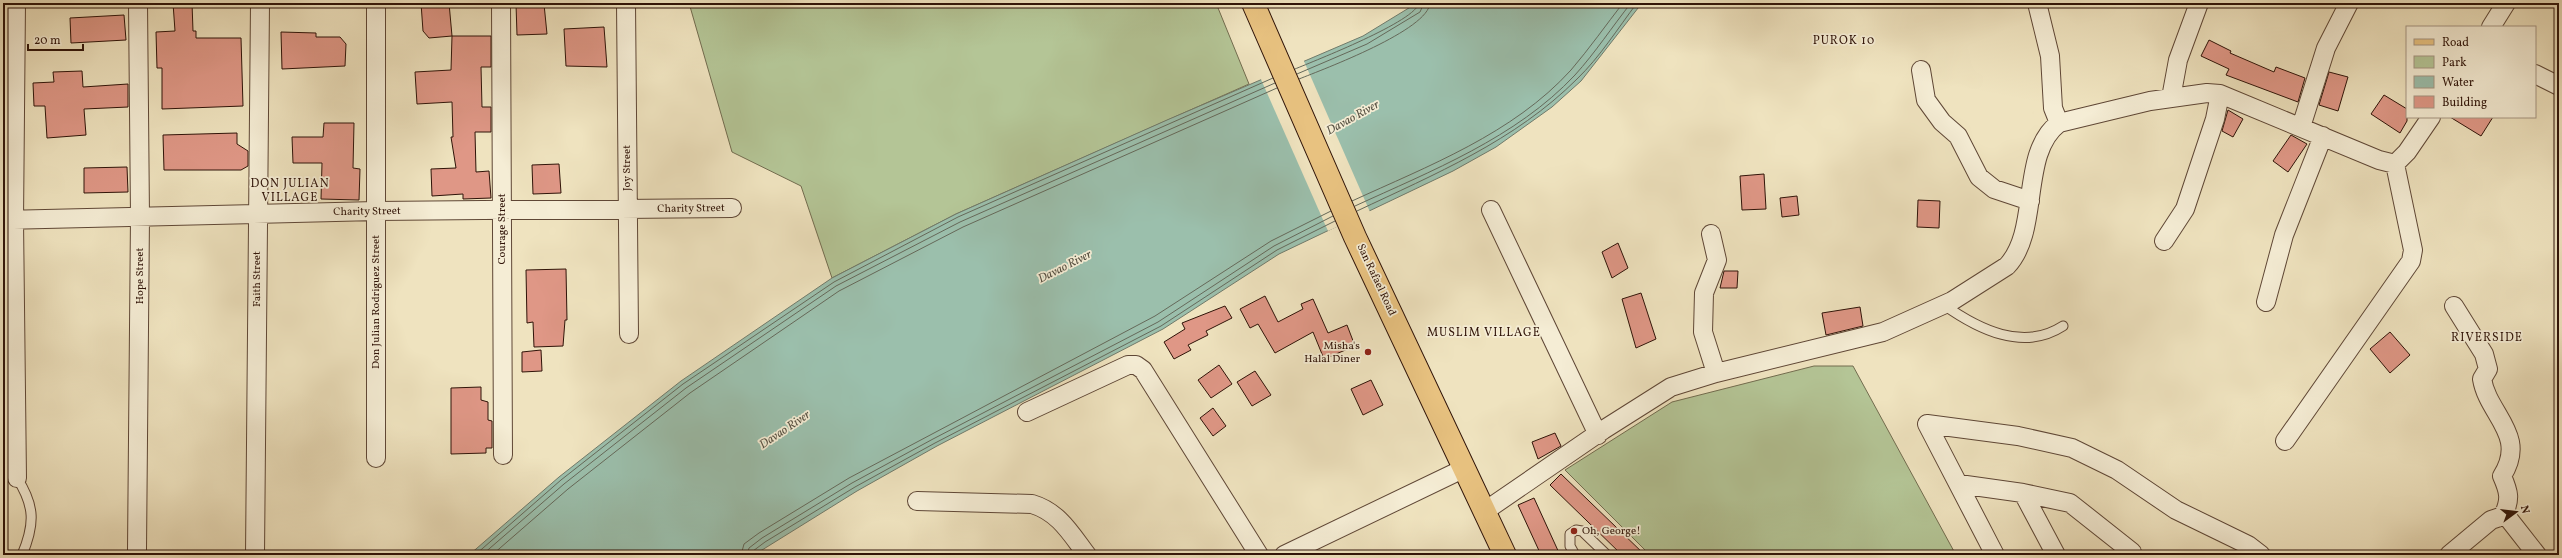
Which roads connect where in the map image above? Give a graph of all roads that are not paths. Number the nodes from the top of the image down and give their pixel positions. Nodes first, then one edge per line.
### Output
1 (16, 3) edge
2 (138, 3) edge
3 (260, 3) edge
4 (376, 3) edge
5 (501, 3) edge
6 (626, 3) edge
7 (1253, 3) edge
8 (2037, 3) edge
9 (2199, 3) edge
10 (2349, 3) edge
11 (2506, 3) edge
12 (2492, 26) edge
13 (1921, 70) dead end
14 (2536, 74) edge
15 (2559, 86) edge
16 (2220, 94) junction
17 (2171, 98) junction
18 (2431, 118) edge
19 (2060, 123) junction
20 (2301, 127) junction
21 (2323, 136) junction
22 (2395, 164) junction
23 (2030, 201) junction
24 (732, 208) dead end
25 (628, 210) junction
26 (1491, 210) dead end
27 (376, 211) junction
28 (502, 211) junction
29 (258, 214) junction
30 (140, 217) junction
31 (9, 220) edge
32 (1711, 234) dead end
33 (2164, 241) dead end
34 (2266, 302) dead end
35 (1944, 305) junction
36 (2454, 306) dead end
37 (2063, 326) dead end
38 (629, 334) dead end
39 (1716, 373) junction
40 (1027, 412) dead end
41 (1598, 435) junction
42 (2285, 441) dead end
43 (503, 455) dead end
44 (376, 458) dead end
45 (1465, 468) junction
46 (17, 478) joint
47 (1959, 484) junction
48 (2023, 493) junction
49 (917, 501) dead end
50 (1485, 511) junction
51 (2503, 516) junction
52 (137, 550) dead end
53 (2132, 552) dead end
54 (22, 555) edge
55 (255, 555) edge
56 (1087, 555) edge
57 (1259, 555) edge
58 (1284, 555) edge
59 (1505, 555) edge
60 (1575, 555) edge
61 (1607, 555) edge
62 (1996, 555) edge
63 (2056, 555) edge
64 (2262, 555) edge
65 (2448, 555) edge
66 (2537, 555) edge

1 - 31 street
2 - 30 street, Hope Street
3 - 29 street, Faith Street
4 - 27 street, Don Julian Rodriguez Street
5 - 28 street, Courage Street
6 - 25 street, Joy Street
7 - 45 main road, San Rafael Road
8 - 19 street
9 - 17 street
10 - 20 street
11 - 12 street
13 - 23 street
14 - 15 street
16 - 17 street
16 - 20 street
16 - 33 street
17 - 19 street
18 - 22 street
19 - 23 street
20 - 21 street
21 - 22 street
21 - 34 street
22 - 42 street
23 - 35 street
24 - 25 street, Charity Street
25 - 28 street, Charity Street
25 - 38 street, Joy Street
26 - 41 street
27 - 28 street, Charity Street
27 - 29 street, Charity Street
27 - 44 street, Don Julian Rodriguez Street
28 - 43 street, Courage Street
29 - 30 street, Charity Street
29 - 55 street, Faith Street
30 - 31 street, Charity Street
30 - 52 street, Hope Street
31 - 46 street
32 - 39 street
35 - 37 lane
35 - 39 street
36 - 51 street
39 - 41 street
40 - 57 street
41 - 50 street
45 - 50 main road, San Rafael Road
45 - 58 street
46 - 54 lane
47 - 48 street
47 - 62 street
47 - 64 street
48 - 53 street
48 - 63 street
49 - 56 street
50 - 59 main road, San Rafael Road
51 - 65 street
51 - 66 street
60 - 61 lane

